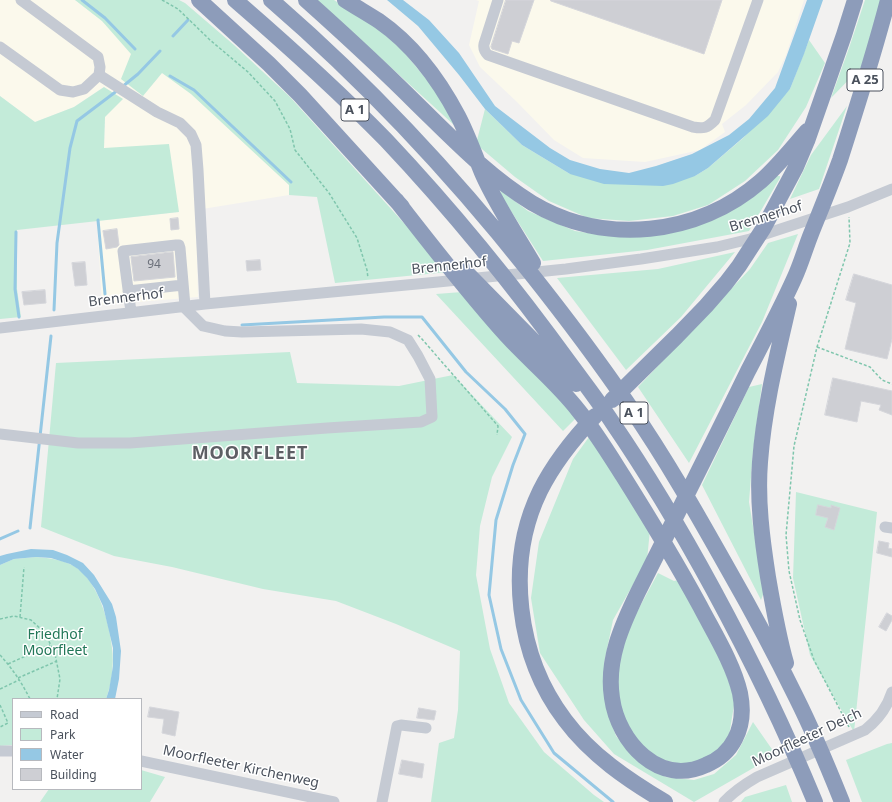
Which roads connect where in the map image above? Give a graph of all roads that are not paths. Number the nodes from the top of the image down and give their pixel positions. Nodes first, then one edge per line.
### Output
1 (21, 0) edge
2 (188, 0) edge
3 (199, 0) edge
4 (235, 0) edge
5 (271, 0) edge
6 (306, 0) edge
7 (345, 0) edge
8 (498, 0) edge
9 (758, 0) edge
10 (855, 0) edge
11 (888, 0) edge
12 (233, 32) junction
13 (0, 47) edge
14 (99, 75) junction
15 (813, 124) junction
16 (892, 190) edge
17 (396, 200) junction
18 (795, 277) junction
19 (183, 285) junction
20 (128, 291) junction
21 (205, 304) junction
22 (184, 306) junction
23 (559, 310) junction
24 (130, 312) junction
25 (0, 328) edge
26 (612, 421) junction
27 (0, 434) edge
28 (892, 692) edge
29 (796, 698) junction
30 (426, 728) dead end
31 (0, 751) edge
32 (12, 751) edge
33 (142, 761) edge
34 (334, 802) edge
35 (382, 802) edge
36 (665, 802) edge
37 (724, 802) edge
38 (815, 802) edge
39 (842, 802) edge

1 - 14 street
2 - 12 highway
3 - 12 highway
4 - 26 highway, A 1
5 - 23 highway, A 1
6 - 15 highway
7 - 23 highway
8 - 9 street
10 - 15 highway, A 25
11 - 18 highway, A 25
12 - 17 highway
13 - 14 street
14 - 21 street
15 - 36 highway
16 - 21 street, Brennerhof
17 - 18 highway
17 - 26 highway
18 - 29 highway
19 - 20 street
19 - 20 street
19 - 22 street
20 - 24 street
21 - 22 street, Brennerhof
22 - 24 street, Brennerhof
22 - 27 street
23 - 29 highway, A 1
24 - 25 street, Brennerhof
26 - 38 highway, A 1
28 - 37 street, Moorfleeter Deich
29 - 39 highway, A 1
30 - 35 street
31 - 32 street
33 - 34 street, Moorfleeter Kirchenweg

